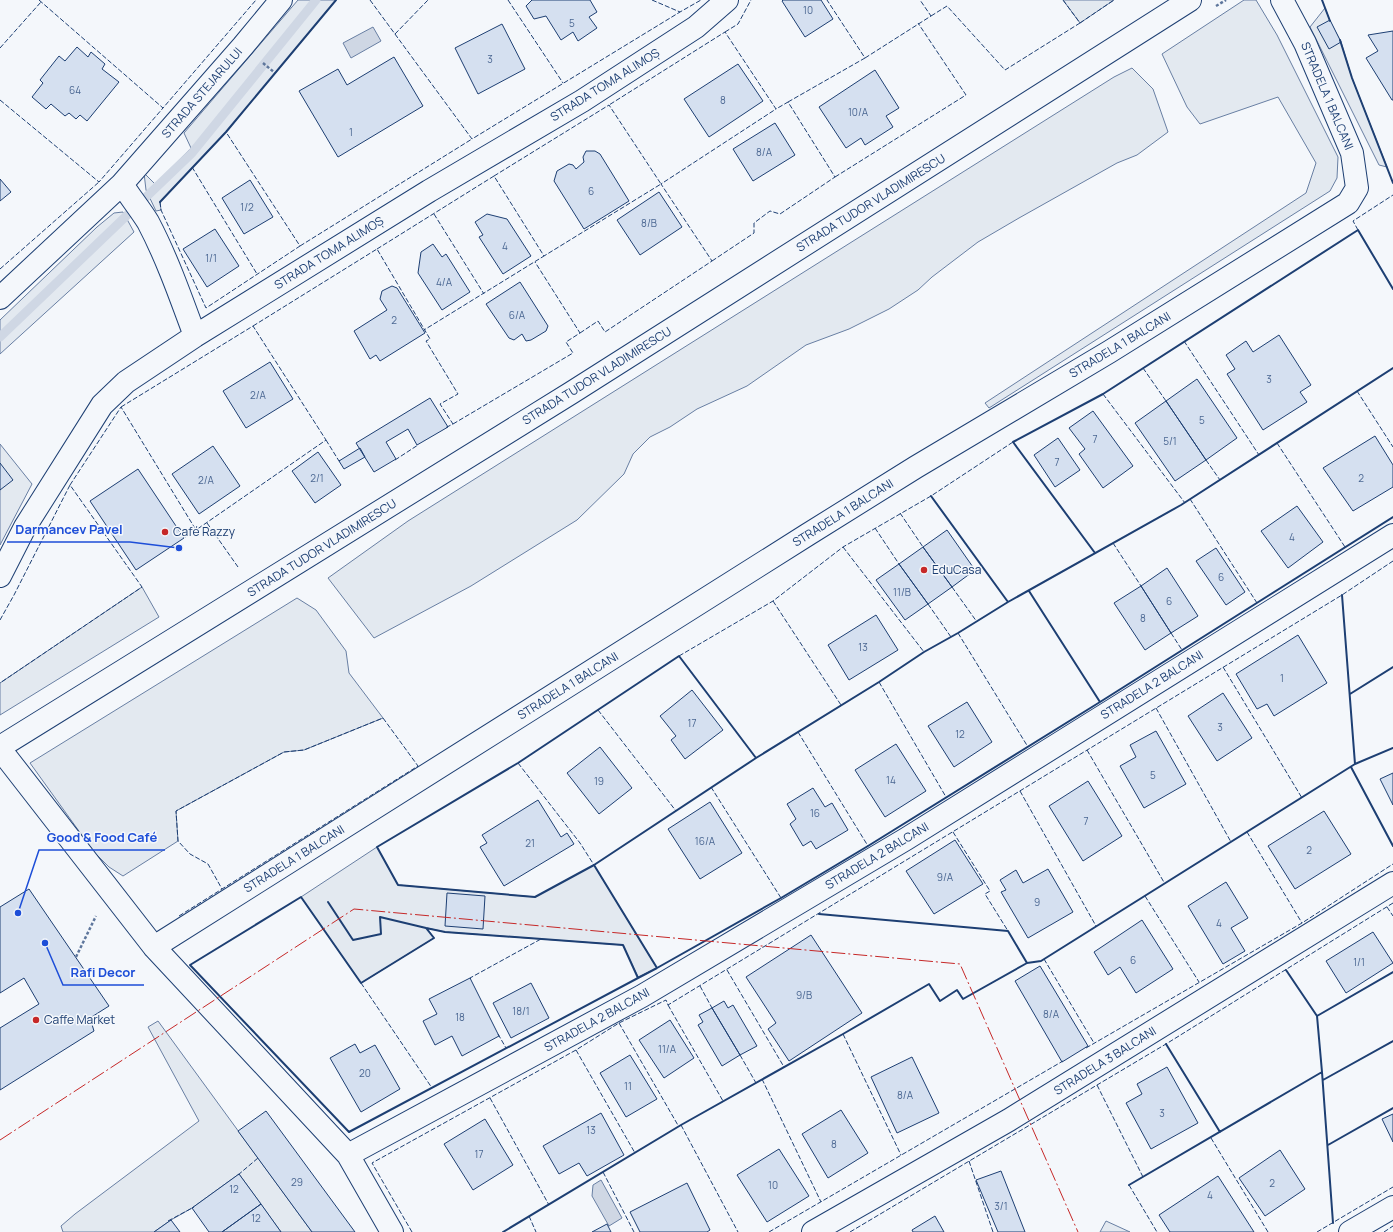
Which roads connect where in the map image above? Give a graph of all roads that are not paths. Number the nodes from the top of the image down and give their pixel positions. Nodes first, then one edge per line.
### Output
1 (281, 0) edge
2 (727, 0) edge
3 (1190, 0) edge
4 (1282, 0) edge
5 (126, 190) junction
6 (0, 298) edge
7 (195, 336) junction
8 (1393, 535) edge
9 (0, 576) edge
10 (0, 748) edge
11 (1393, 884) edge
12 (154, 947) junction
13 (348, 1155) junction
14 (1393, 1207) edge
15 (392, 1232) edge
16 (813, 1232) edge
17 (1350, 1232) edge

1 - 5 street, STRADA STEJARULUI
2 - 7 street, STRADA TOMA ALIMOȘ
3 - 10 street, STRADA TUDOR VLADIMIRESCU
4 - 12 street, STRADELA 1 BALCANI
5 - 6 street, STRADA STEJARULUI
5 - 7 street
7 - 9 street, STRADA TOMA ALIMOȘ
8 - 13 street, STRADELA 2 BALCANI
10 - 12 street
11 - 16 street, STRADELA 3 BALCANI
12 - 13 street
13 - 15 street
14 - 17 street

